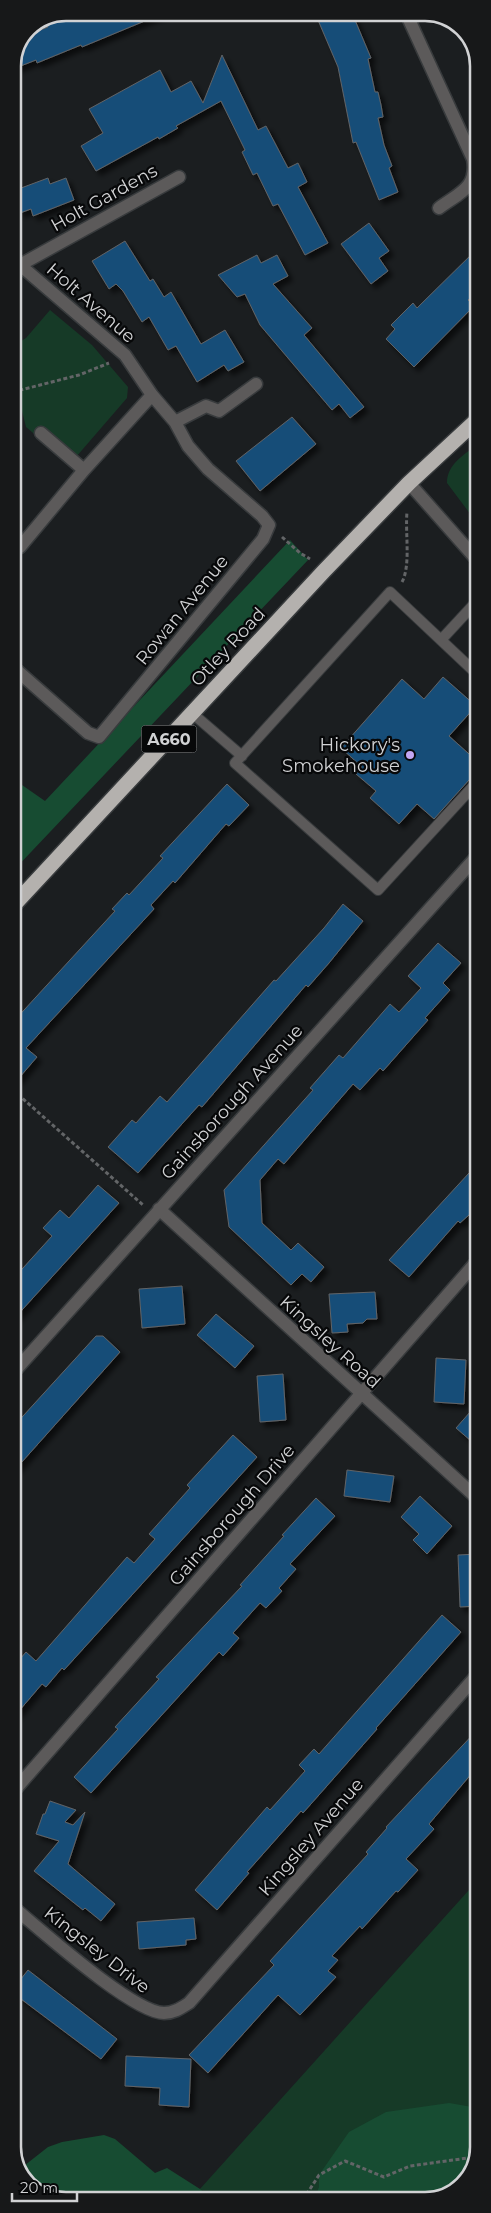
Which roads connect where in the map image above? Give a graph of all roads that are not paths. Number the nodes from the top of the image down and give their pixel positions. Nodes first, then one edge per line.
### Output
1 (410, 21) edge
2 (470, 153) edge
3 (179, 178) dead end
4 (470, 185) edge
5 (439, 208) dead end
6 (21, 259) edge
7 (21, 266) edge
8 (256, 384) dead end
9 (152, 395) junction
10 (175, 422) junction
11 (470, 427) edge
12 (40, 433) dead end
13 (84, 470) junction
14 (409, 482) junction
15 (21, 546) edge
16 (470, 551) edge
17 (470, 609) edge
18 (441, 640) junction
19 (470, 667) edge
20 (21, 674) edge
21 (192, 713) junction
22 (242, 756) junction
23 (470, 790) edge
24 (470, 864) edge
25 (21, 897) edge
26 (156, 1212) junction
27 (470, 1269) edge
28 (21, 1364) edge
29 (361, 1394) junction
30 (470, 1492) edge
31 (470, 1683) edge
32 (21, 1783) edge
33 (21, 1914) edge
34 (164, 2013) joint

1 - 2 street
3 - 6 street, Holt Gardens
4 - 5 street
7 - 9 street, Holt Avenue
8 - 10 street
9 - 10 street, Holt Avenue
9 - 13 street
10 - 20 street, Rowan Avenue
11 - 14 highway, Otley Road / A660
12 - 13 street
13 - 15 street
14 - 16 street
14 - 21 highway, Otley Road / A660
17 - 18 lane
18 - 19 lane
18 - 22 lane
21 - 22 lane
21 - 25 highway, Otley Road / A660
22 - 23 lane
24 - 26 street, Gainsborough Avenue
26 - 28 street, Gainsborough Avenue
26 - 29 street, Kingsley Road
27 - 29 street, Gainsborough Drive
29 - 30 street, Kingsley Road
29 - 32 street, Gainsborough Drive
31 - 34 street, Kingsley Avenue
33 - 34 street, Kingsley Drive

